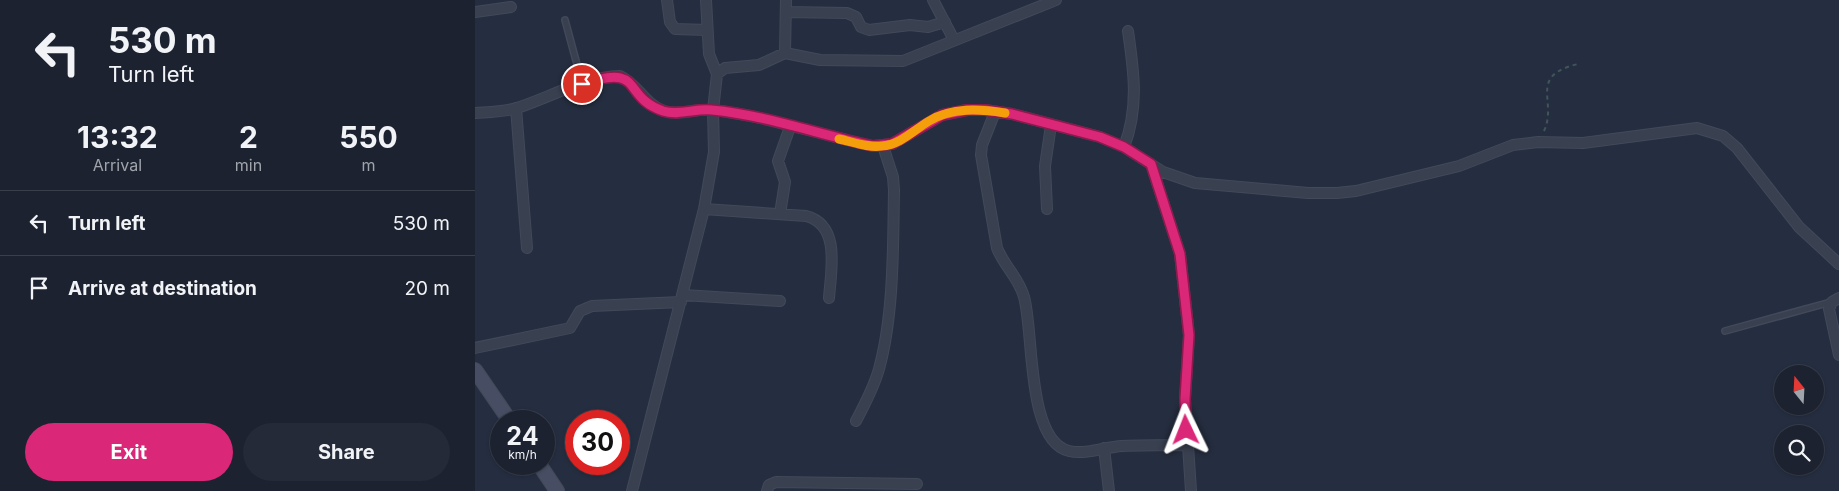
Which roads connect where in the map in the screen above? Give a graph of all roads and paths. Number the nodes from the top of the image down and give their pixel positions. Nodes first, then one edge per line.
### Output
1 (667, 0) edge
2 (706, 0) edge
3 (786, 0) edge
4 (933, 0) edge
5 (1056, 0) edge
6 (511, 7) dead end
7 (475, 12) edge
8 (786, 12) junction
9 (565, 20) dead end
10 (945, 22) junction
11 (707, 30) junction
12 (1128, 31) dead end
13 (954, 40) junction
14 (785, 53) junction
15 (1578, 64) dead end
16 (716, 78) junction
17 (582, 84) junction
18 (713, 106) junction
19 (516, 108) junction
20 (995, 112) junction
21 (475, 113) edge
22 (1051, 125) junction
23 (789, 127) junction
24 (1538, 142) junction
25 (883, 146) junction
26 (1124, 147) junction
27 (1151, 164) junction
28 (704, 209) junction
29 (1047, 209) dead end
30 (780, 214) junction
31 (527, 248) dead end
32 (1839, 264) edge
33 (682, 298) junction
34 (829, 298) dead end
35 (1836, 300) edge
36 (780, 301) dead end
37 (1725, 331) dead end
38 (475, 348) edge
39 (1839, 355) edge
40 (477, 377) edge
41 (502, 410) edge
42 (856, 422) dead end
43 (1186, 446) junction
44 (1104, 448) junction
45 (546, 475) edge
46 (917, 484) dead end
47 (557, 491) edge
48 (633, 491) edge
49 (767, 491) edge
50 (1109, 491) edge
51 (1191, 491) edge

1 - 11 street
2 - 11 street
3 - 8 street
4 - 10 street
5 - 13 street
6 - 7 street
8 - 10 street
8 - 14 street
9 - 17 lane
10 - 13 street
11 - 16 street
12 - 26 street
13 - 14 street
14 - 16 street
15 - 24 path
16 - 18 street
17 - 18 street
17 - 19 street
18 - 23 street
18 - 28 street
19 - 21 street
19 - 31 street
20 - 22 street
20 - 25 street
20 - 44 street
22 - 26 street
22 - 29 street
23 - 25 street
23 - 30 street
24 - 27 street
24 - 32 street
25 - 42 street
26 - 27 street
27 - 43 street
28 - 30 street
28 - 33 street
30 - 34 street
33 - 36 street
33 - 38 street
33 - 48 street
35 - 37 lane
35 - 39 street
40 - 41 main road
43 - 44 street
43 - 51 street
44 - 50 street
45 - 47 main road
46 - 49 street

